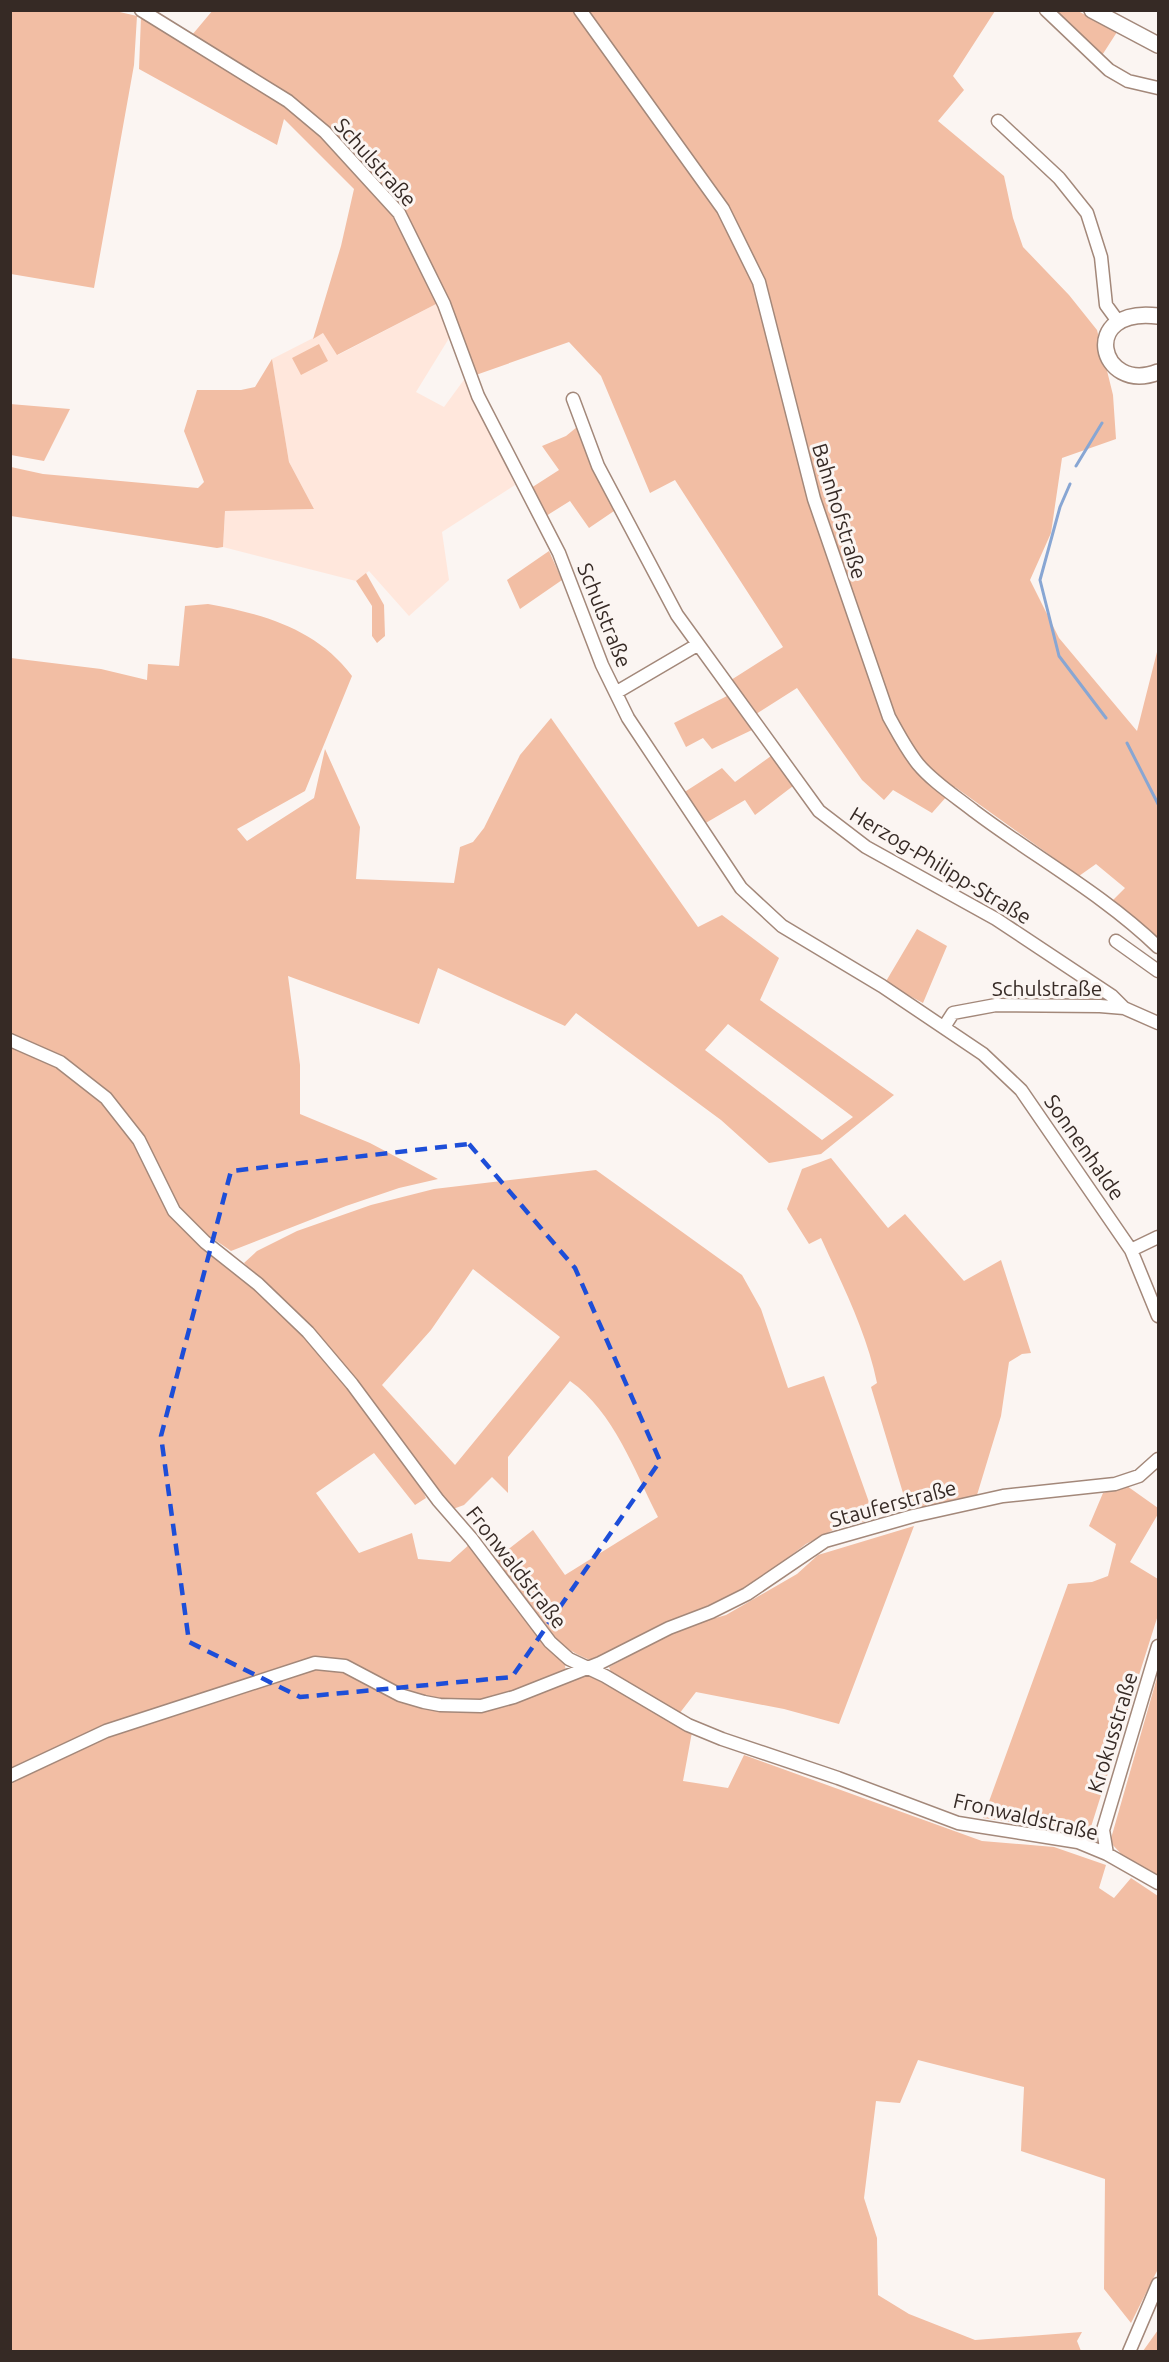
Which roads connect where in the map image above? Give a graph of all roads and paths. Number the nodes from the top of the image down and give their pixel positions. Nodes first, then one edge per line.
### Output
1 (141, 10) edge
2 (580, 10) edge
3 (1046, 10) edge
4 (1092, 10) edge
5 (1158, 45) edge
6 (1158, 88) edge
7 (998, 121) dead end
8 (1158, 316) edge
9 (1117, 320) junction
10 (1158, 372) edge
11 (573, 399) dead end
12 (697, 645) junction
13 (616, 692) junction
14 (1116, 941) dead end
15 (1158, 947) edge
16 (1158, 971) edge
17 (1124, 1008) junction
18 (1158, 1023) edge
19 (944, 1027) junction
20 (10, 1040) edge
21 (1158, 1237) edge
22 (1131, 1250) junction
23 (1158, 1316) edge
24 (1158, 1459) edge
25 (1158, 1646) edge
26 (588, 1668) junction
27 (10, 1776) edge
28 (1103, 1830) junction
29 (1078, 1842) junction
30 (1107, 1854) junction
31 (1158, 1883) edge
32 (1158, 2284) edge
33 (1129, 2352) edge

1 - 13 street, Schulstraße
2 - 15 street, Bahnhofstraße
3 - 6 street
4 - 5 main road
7 - 9 street
8 - 9 main road
9 - 10 main road
11 - 12 street, Herzog-Philipp-Straße
12 - 13 street
12 - 17 street, Herzog-Philipp-Straße
13 - 19 street, Schulstraße
14 - 16 street
17 - 18 street, Schulstraße
17 - 19 street, Schulstraße
19 - 22 street, Sonnenhalde
20 - 26 street, Fronwaldstraße
21 - 22 street
22 - 23 street, Sonnenhalde
24 - 26 street, Stauferstraße
25 - 28 street, Krokusstraße
26 - 27 street, Stauferstraße
26 - 29 street, Fronwaldstraße
28 - 29 street
28 - 30 street, Krokusstraße
29 - 30 street, Fronwaldstraße
30 - 31 street, Fronwaldstraße
32 - 33 street

